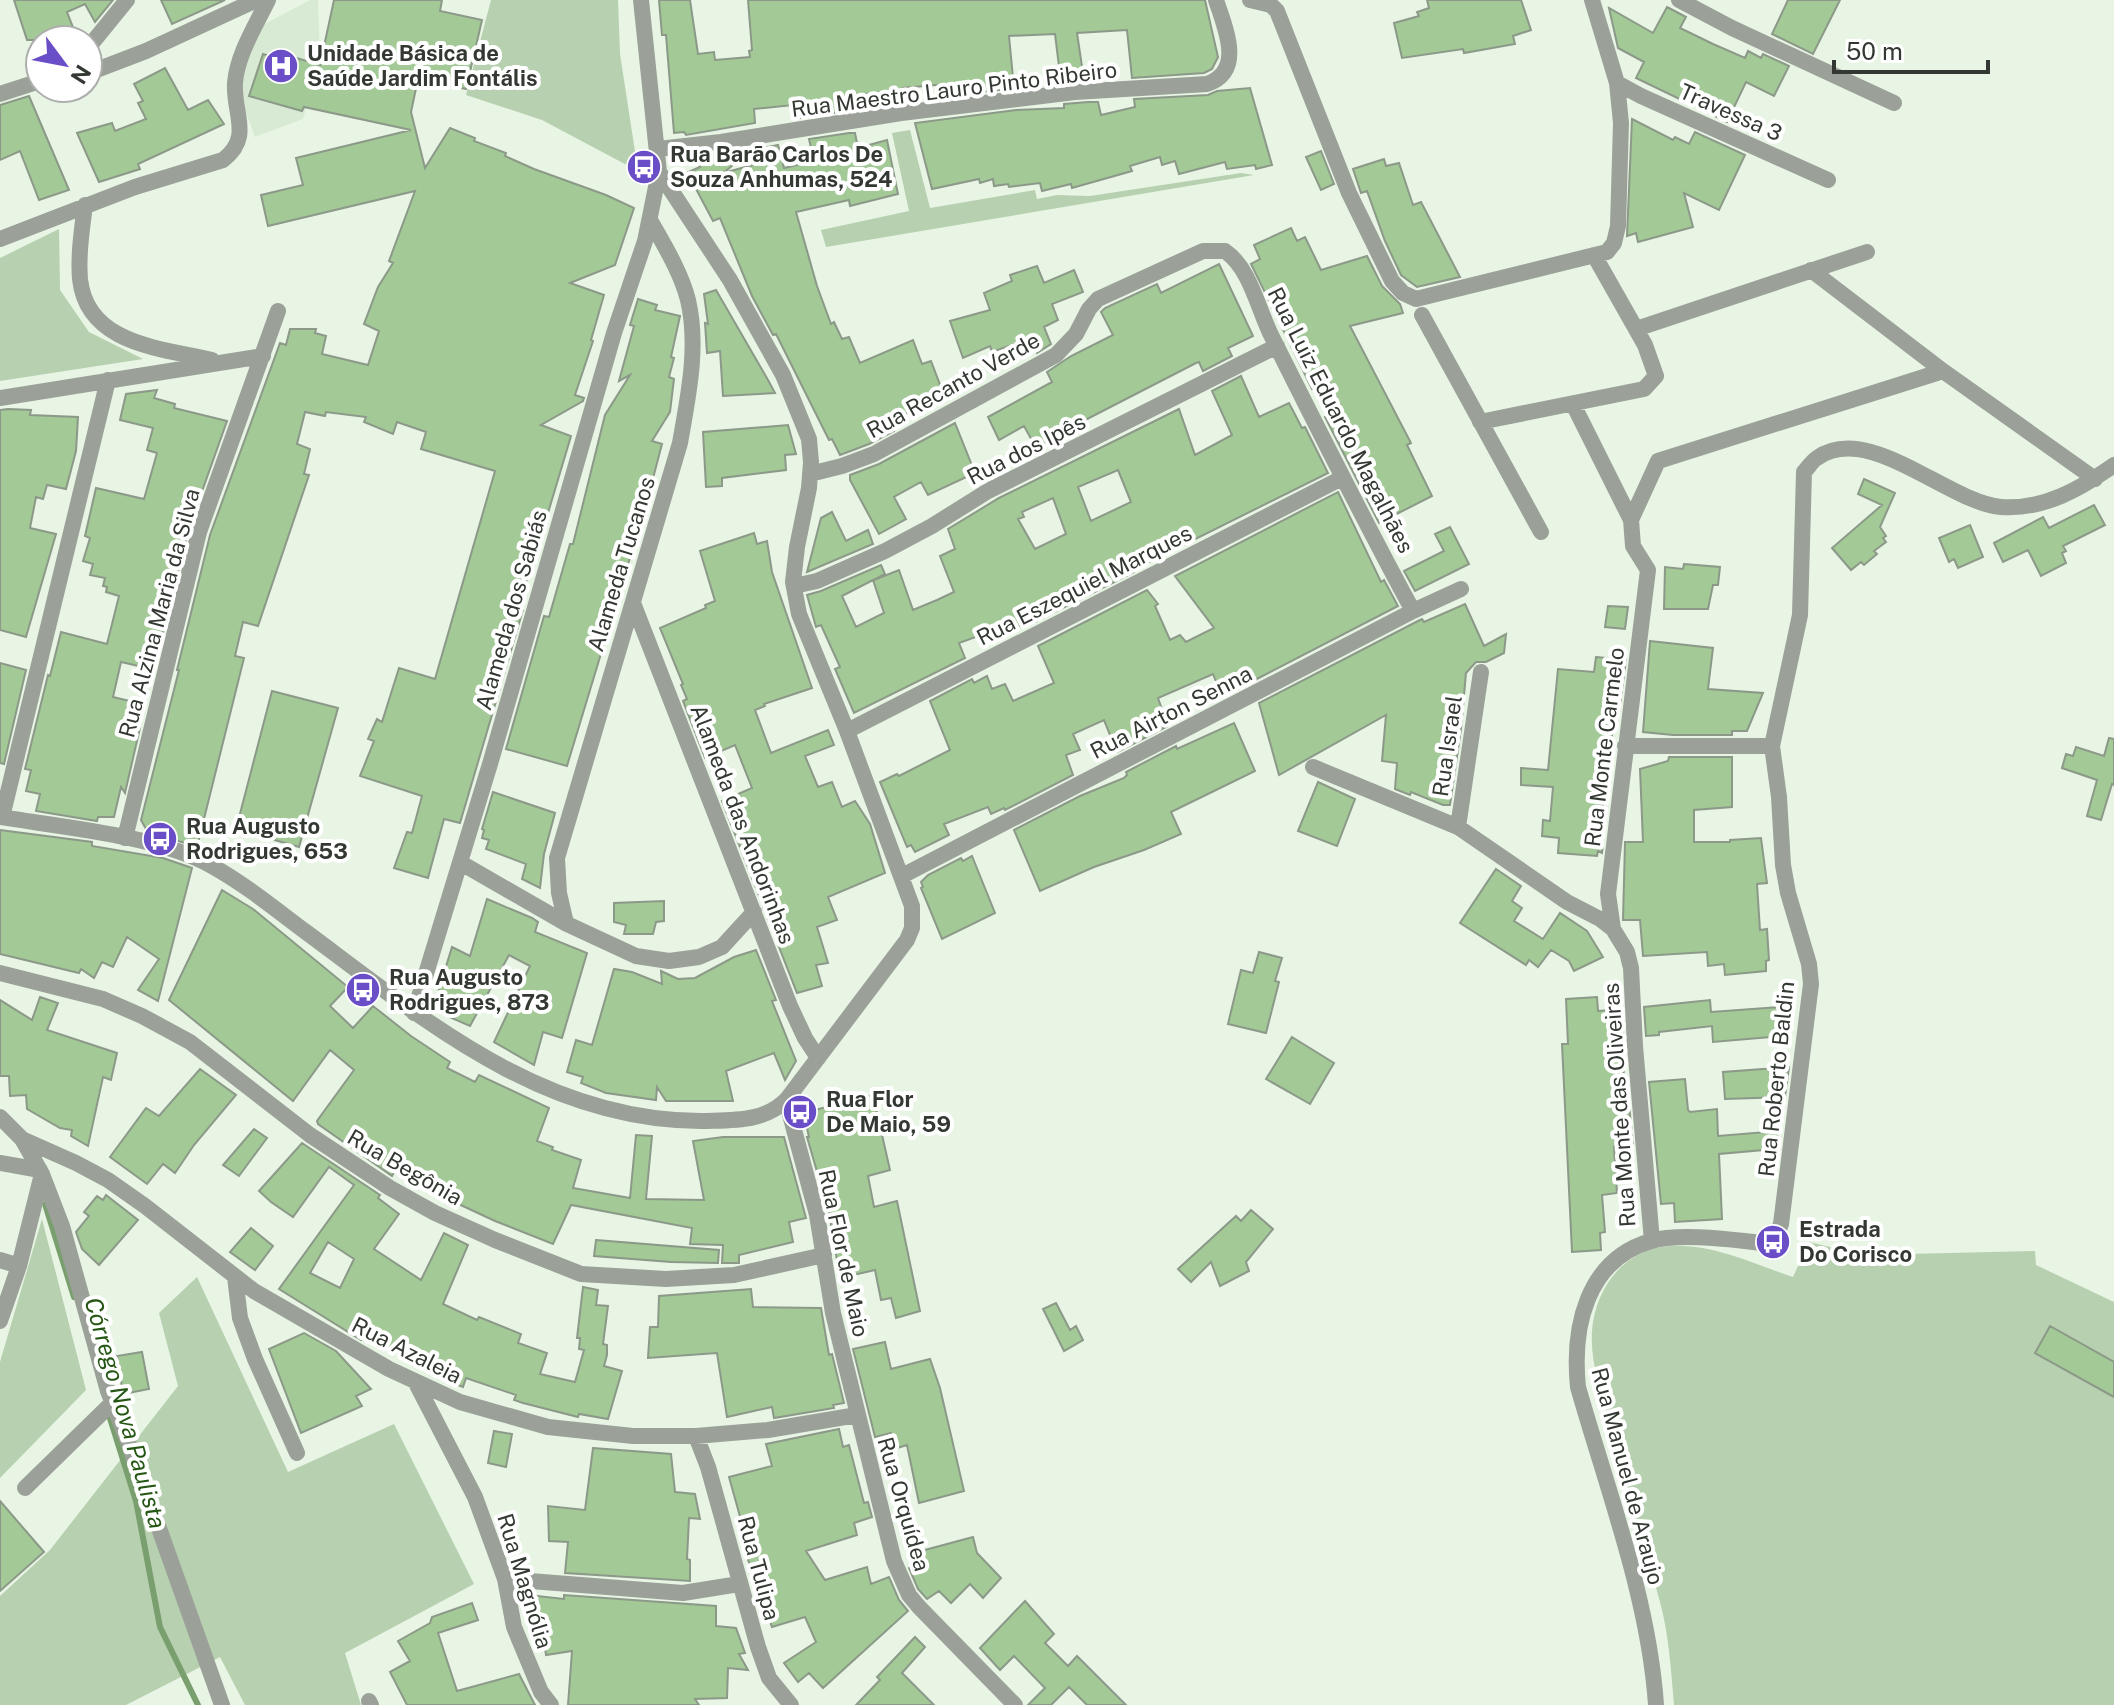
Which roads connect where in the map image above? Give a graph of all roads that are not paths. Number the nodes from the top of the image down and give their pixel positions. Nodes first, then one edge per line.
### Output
1 (127, 0) edge
2 (266, 0) edge
3 (641, 0) edge
4 (1216, 0) edge
5 (1250, 0) edge
6 (1592, 0) edge
7 (1679, 0) edge
8 (104, 28) edge
9 (104, 67) edge
10 (1617, 83) junction
11 (24, 86) edge
12 (0, 94) edge
13 (1894, 103) dead end
14 (658, 149) junction
15 (659, 172) junction
16 (1828, 180) dead end
17 (85, 205) junction
18 (650, 220) junction
19 (0, 239) edge
20 (1225, 251) joint
21 (1867, 252) dead end
22 (1594, 255) junction
23 (1811, 270) junction
24 (278, 311) dead end
25 (1422, 315) dead end
26 (1636, 329) junction
27 (1277, 346) junction
28 (263, 356) junction
29 (220, 362) junction
30 (1943, 371) junction
31 (108, 380) junction
32 (0, 398) edge
33 (1573, 404) junction
34 (1480, 422) junction
35 (2114, 465) edge
36 (810, 474) junction
37 (1342, 478) junction
38 (2095, 479) junction
39 (1631, 520) junction
40 (1541, 532) dead end
41 (794, 586) junction
42 (1461, 589) dead end
43 (633, 603) junction
44 (1413, 611) junction
45 (1481, 672) dead end
46 (847, 731) junction
47 (1625, 746) junction
48 (1772, 746) junction
49 (1313, 767) dead end
50 (1, 817) edge
51 (1458, 827) junction
52 (125, 838) junction
53 (461, 863) junction
54 (902, 876) junction
55 (754, 912) junction
56 (566, 923) junction
57 (1613, 929) junction
58 (0, 973) edge
59 (414, 1013) junction
60 (818, 1058) junction
61 (786, 1100) junction
62 (0, 1117) edge
63 (22, 1139) junction
64 (0, 1163) edge
65 (41, 1172) junction
66 (1652, 1241) junction
67 (824, 1255) junction
68 (0, 1260) edge
69 (19, 1266) junction
70 (235, 1277) junction
71 (0, 1321) edge
72 (416, 1383) junction
73 (112, 1403) junction
74 (857, 1415) junction
75 (696, 1436) junction
76 (297, 1453) dead end
77 (25, 1488) dead end
78 (505, 1579) junction
79 (739, 1584) junction
80 (222, 1705) edge
81 (551, 1705) edge
82 (791, 1705) edge
83 (1015, 1705) edge
84 (1656, 1705) edge

1 - 8 street
2 - 9 street
2 - 17 street
3 - 14 street, Alameda dos Sabiás
4 - 14 street, Rua Maestro Lauro Pinto Ribeiro
5 - 22 street
6 - 10 street
7 - 13 street
10 - 16 street, Travessa 3
10 - 22 street
11 - 12 street
14 - 15 street, Alameda dos Sabiás
15 - 18 street, Alameda dos Sabiás
15 - 36 street
17 - 19 street
17 - 29 street
18 - 43 street, Alameda Tucanos
18 - 53 street, Alameda dos Sabiás
20 - 27 street, Rua Luiz Eduardo Magalhães
20 - 36 street, Rua Recanto Verde
21 - 23 street
22 - 26 street
23 - 26 street
23 - 30 street
24 - 28 street, Rua Alzina Maria da Silva
25 - 34 street
26 - 33 street
27 - 37 street, Rua Luiz Eduardo Magalhães
27 - 41 street, Rua dos Ipês
28 - 29 street
28 - 52 street, Rua Alzina Maria da Silva
29 - 31 street
30 - 38 street
30 - 39 street
31 - 32 street
31 - 50 street
33 - 34 street
33 - 39 street
34 - 40 street
35 - 38 street, Rua Roberto Baldin
36 - 41 street
37 - 44 street, Rua Luiz Eduardo Magalhães
37 - 46 street, Rua Eszequiel Marques
38 - 48 street, Rua Roberto Baldin
39 - 47 street, Rua Monte Carmelo
41 - 46 street
42 - 44 street, Rua Airton Senna
43 - 55 street, Alameda das Andorinhas
43 - 56 street, Alameda Tucanos
44 - 54 street, Rua Airton Senna
45 - 51 street, Rua Israel
46 - 54 street
47 - 48 street
47 - 57 street, Rua Monte Carmelo
48 - 66 street, Rua Roberto Baldin
49 - 51 street
50 - 52 street
51 - 57 street
52 - 59 street
53 - 56 street
53 - 59 street, Alameda dos Sabiás
54 - 60 street
55 - 56 street
55 - 60 street, Alameda das Andorinhas
57 - 66 street, Rua Monte das Oliveiras
58 - 67 street, Rua Begônia
59 - 61 street
60 - 61 street
61 - 67 street, Rua Flor de Maio
62 - 63 street, Rua Azaleia
63 - 65 street
63 - 70 street, Rua Azaleia
64 - 65 street
65 - 69 street
65 - 73 street
66 - 84 street, Rua Manuel de Araujo
67 - 74 street, Rua Flor de Maio
68 - 69 street
69 - 71 street
70 - 72 street, Rua Azaleia
70 - 76 street
72 - 75 street, Rua Azaleia
72 - 78 street, Rua Magnólia
73 - 77 street
73 - 80 street
74 - 75 street, Rua Azaleia
74 - 83 street, Rua Orquídea
75 - 79 street, Rua Tulipa
78 - 79 street
78 - 81 street, Rua Magnólia
79 - 82 street, Rua Tulipa

